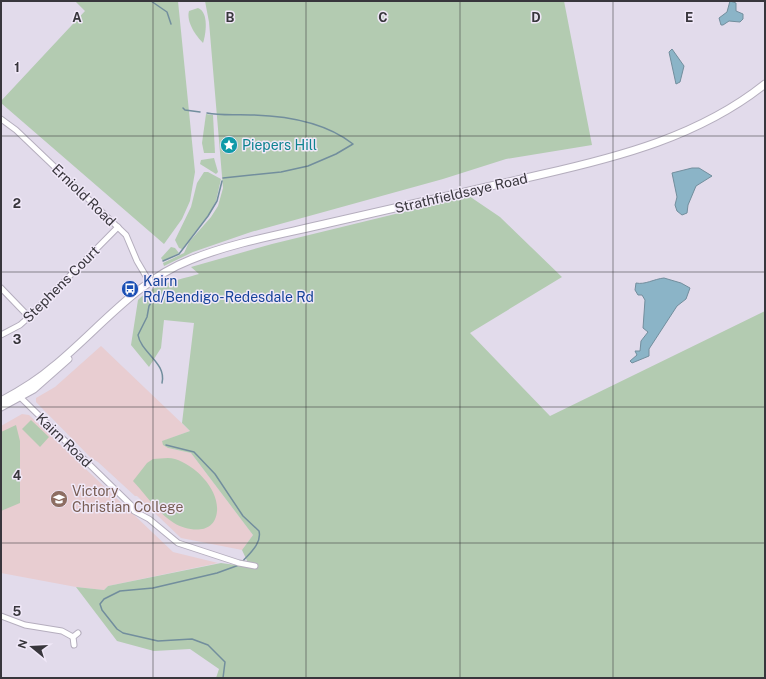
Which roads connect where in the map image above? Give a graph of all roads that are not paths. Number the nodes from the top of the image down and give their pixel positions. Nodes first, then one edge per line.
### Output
1 (765, 84) edge
2 (1, 119) edge
3 (118, 227) junction
4 (150, 283) junction
5 (1, 288) edge
6 (29, 318) junction
7 (1, 335) edge
8 (18, 395) junction
9 (1, 401) edge
10 (1, 407) edge
11 (255, 566) dead end
12 (1, 616) edge
13 (78, 633) dead end
14 (73, 637) junction
15 (74, 645) dead end

1 - 4 main road, Strathfieldsaye Road
2 - 3 street, Erniold Road
3 - 4 street, Erniold Road
3 - 6 street, Stephens Court
4 - 8 main road, Strathfieldsaye Road
5 - 6 street
6 - 7 street, Stephens Court
8 - 9 main road
8 - 10 main road
8 - 11 street, Kairn Road
12 - 14 street
13 - 14 street
14 - 15 street

